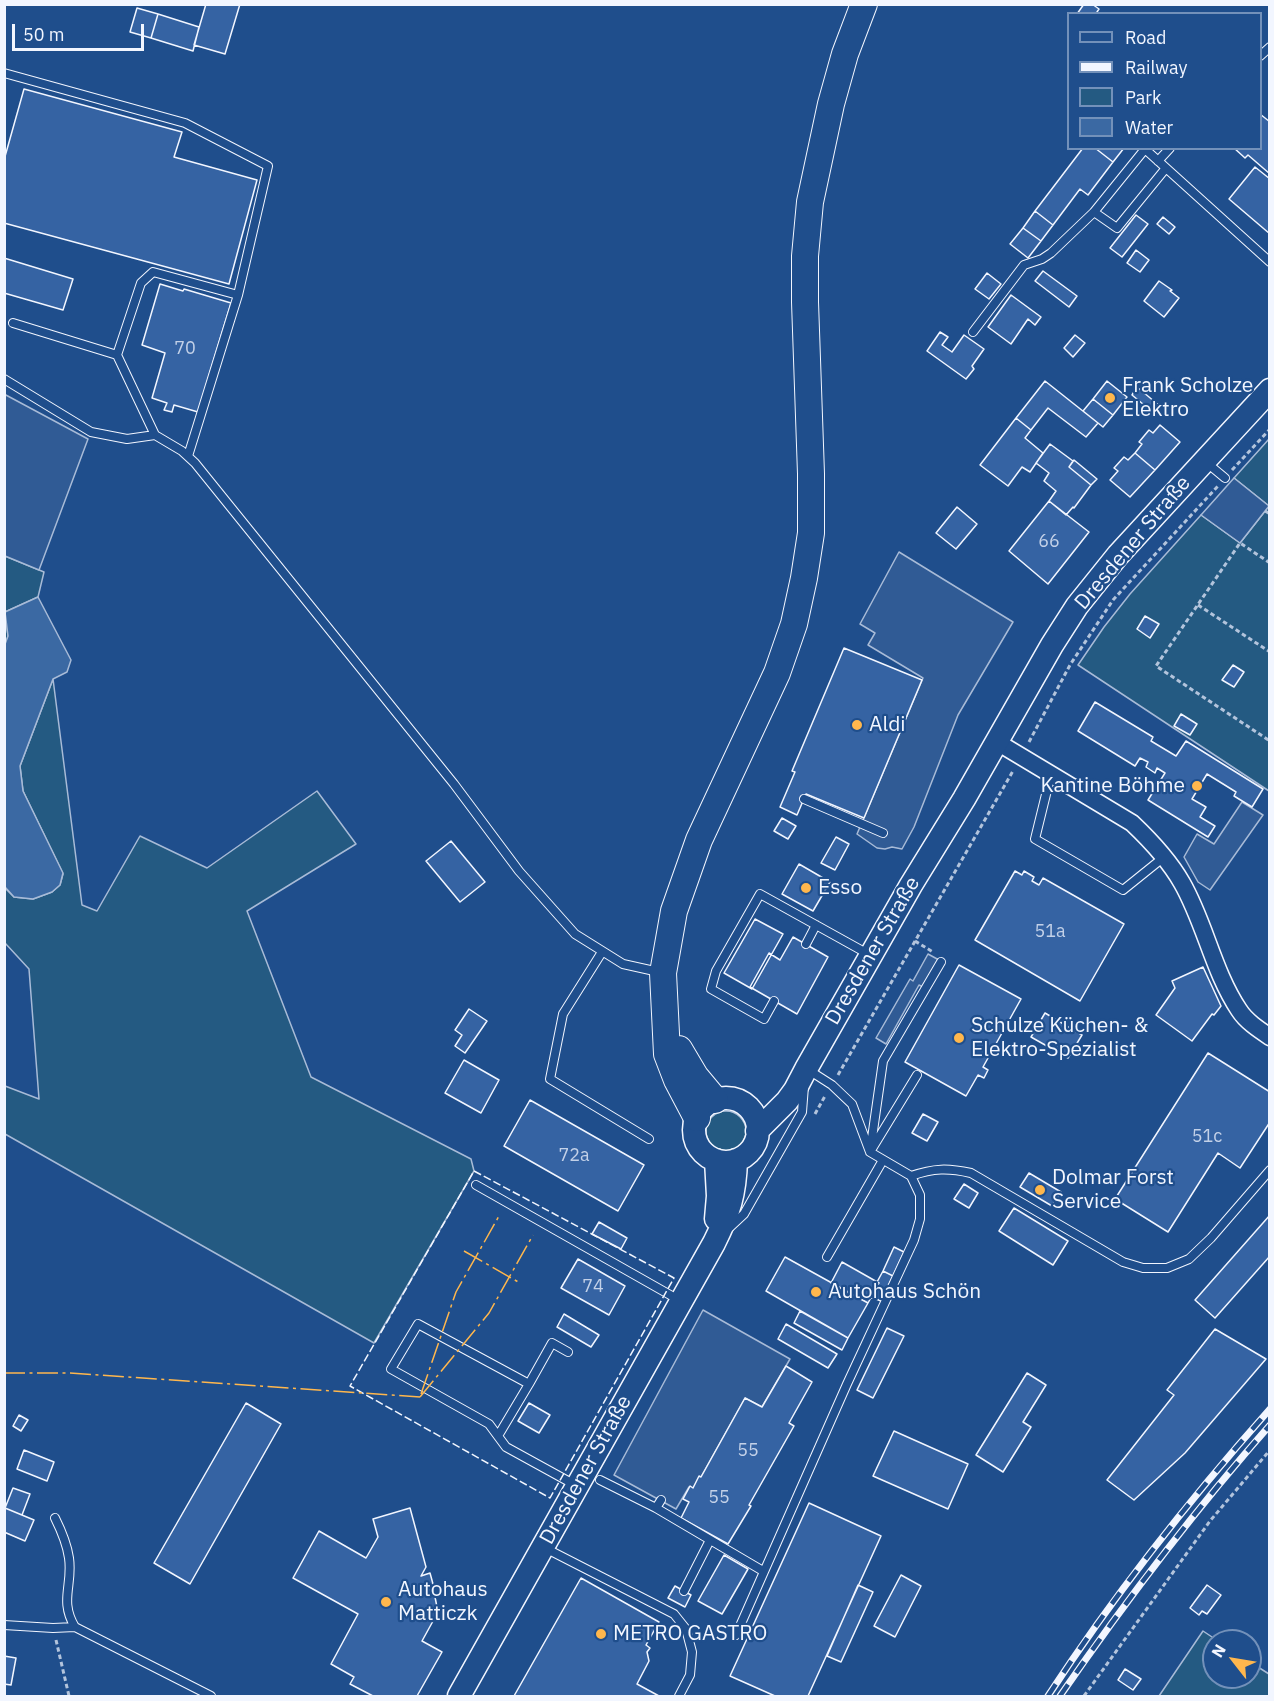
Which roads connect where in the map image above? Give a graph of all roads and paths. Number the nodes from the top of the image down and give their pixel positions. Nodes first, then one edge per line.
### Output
1 (864, 4) edge
2 (4, 73) edge
3 (1144, 150) edge
4 (1146, 150) edge
5 (1168, 150) edge
6 (1158, 161) junction
7 (1166, 168) junction
8 (1094, 212) junction
9 (1269, 262) edge
10 (238, 295) junction
11 (13, 323) dead end
12 (973, 333) dead end
13 (117, 355) junction
14 (4, 379) edge
15 (1269, 390) edge
16 (1269, 429) edge
17 (155, 435) junction
18 (188, 456) junction
19 (1204, 460) junction
20 (1225, 478) junction
21 (1265, 511) dead end
22 (1269, 514) edge
23 (1269, 563) edge
24 (1198, 605) junction
25 (1269, 652) edge
26 (1269, 741) edge
27 (997, 742) junction
28 (1022, 756) junction
29 (1051, 773) junction
30 (804, 799) dead end
31 (883, 833) dead end
32 (1164, 857) junction
33 (816, 925) junction
34 (915, 941) junction
35 (806, 944) dead end
36 (602, 952) junction
37 (871, 955) junction
38 (941, 962) joint
39 (663, 973) junction
40 (774, 1001) dead end
41 (665, 1020) junction
42 (1269, 1037) edge
43 (806, 1069) junction
44 (917, 1075) dead end
45 (832, 1085) junction
46 (715, 1100) junction
47 (749, 1109) junction
48 (814, 1114) dead end
49 (697, 1118) junction
50 (757, 1131) junction
51 (649, 1139) dead end
52 (870, 1152) junction
53 (726, 1160) junction
54 (883, 1160) junction
55 (1269, 1170) edge
56 (910, 1176) junction
57 (476, 1185) dead end
58 (714, 1243) junction
59 (827, 1257) dead end
60 (681, 1302) junction
61 (568, 1352) dead end
62 (529, 1384) junction
63 (498, 1436) junction
64 (1269, 1450) edge
65 (600, 1480) dead end
66 (577, 1486) junction
67 (55, 1518) dead end
68 (710, 1540) junction
69 (543, 1547) junction
70 (764, 1571) junction
71 (684, 1591) dead end
72 (4, 1625) edge
73 (75, 1627) junction
74 (53, 1628) junction
75 (736, 1635) dead end
76 (69, 1696) edge
77 (211, 1696) edge
78 (459, 1696) edge
79 (680, 1696) edge
80 (1084, 1696) edge

1 - 39 main road
2 - 10 lane
3 - 8 lane
4 - 6 lane
5 - 6 lane
6 - 7 lane
7 - 8 lane
7 - 9 lane
8 - 12 lane
10 - 13 lane
10 - 18 lane
11 - 13 lane
13 - 17 lane
14 - 17 lane
15 - 19 main road, Dresdener Straße
16 - 20 path
17 - 18 lane
18 - 36 lane
19 - 20 lane
19 - 27 main road, Dresdener Straße
20 - 28 path
21 - 22 path
23 - 24 path
24 - 25 path
24 - 26 path
27 - 28 street
27 - 37 main road, Dresdener Straße
28 - 29 street
28 - 34 path
29 - 32 street
29 - 32 lane
30 - 31 lane
32 - 42 street
33 - 35 lane
33 - 37 lane
33 - 40 lane
34 - 38 path
34 - 45 path
36 - 39 lane
36 - 51 lane
37 - 43 main road, Dresdener Straße
38 - 52 lane
39 - 41 main road
41 - 46 main road
41 - 49 main road
43 - 45 lane
43 - 47 main road, Dresdener Straße
43 - 50 main road, Dresdener Straße
43 - 58 lane
44 - 52 lane
45 - 48 path
45 - 52 lane
46 - 47 main road
46 - 49 main road
47 - 50 main road
49 - 53 main road
50 - 53 main road, Dresdener Straße
52 - 54 lane
53 - 58 main road, Dresdener Straße
54 - 56 lane
54 - 59 lane
55 - 56 lane
56 - 70 lane
57 - 60 lane
58 - 60 main road, Dresdener Straße
60 - 66 main road, Dresdener Straße
61 - 62 lane
62 - 63 lane
62 - 63 lane
63 - 66 lane
64 - 80 path
65 - 68 lane
66 - 69 main road, Dresdener Straße
67 - 73 lane
68 - 70 lane
68 - 71 lane
69 - 78 main road, Dresdener Straße
69 - 79 lane
70 - 75 lane
72 - 74 lane
73 - 74 lane
73 - 77 lane
74 - 76 path

